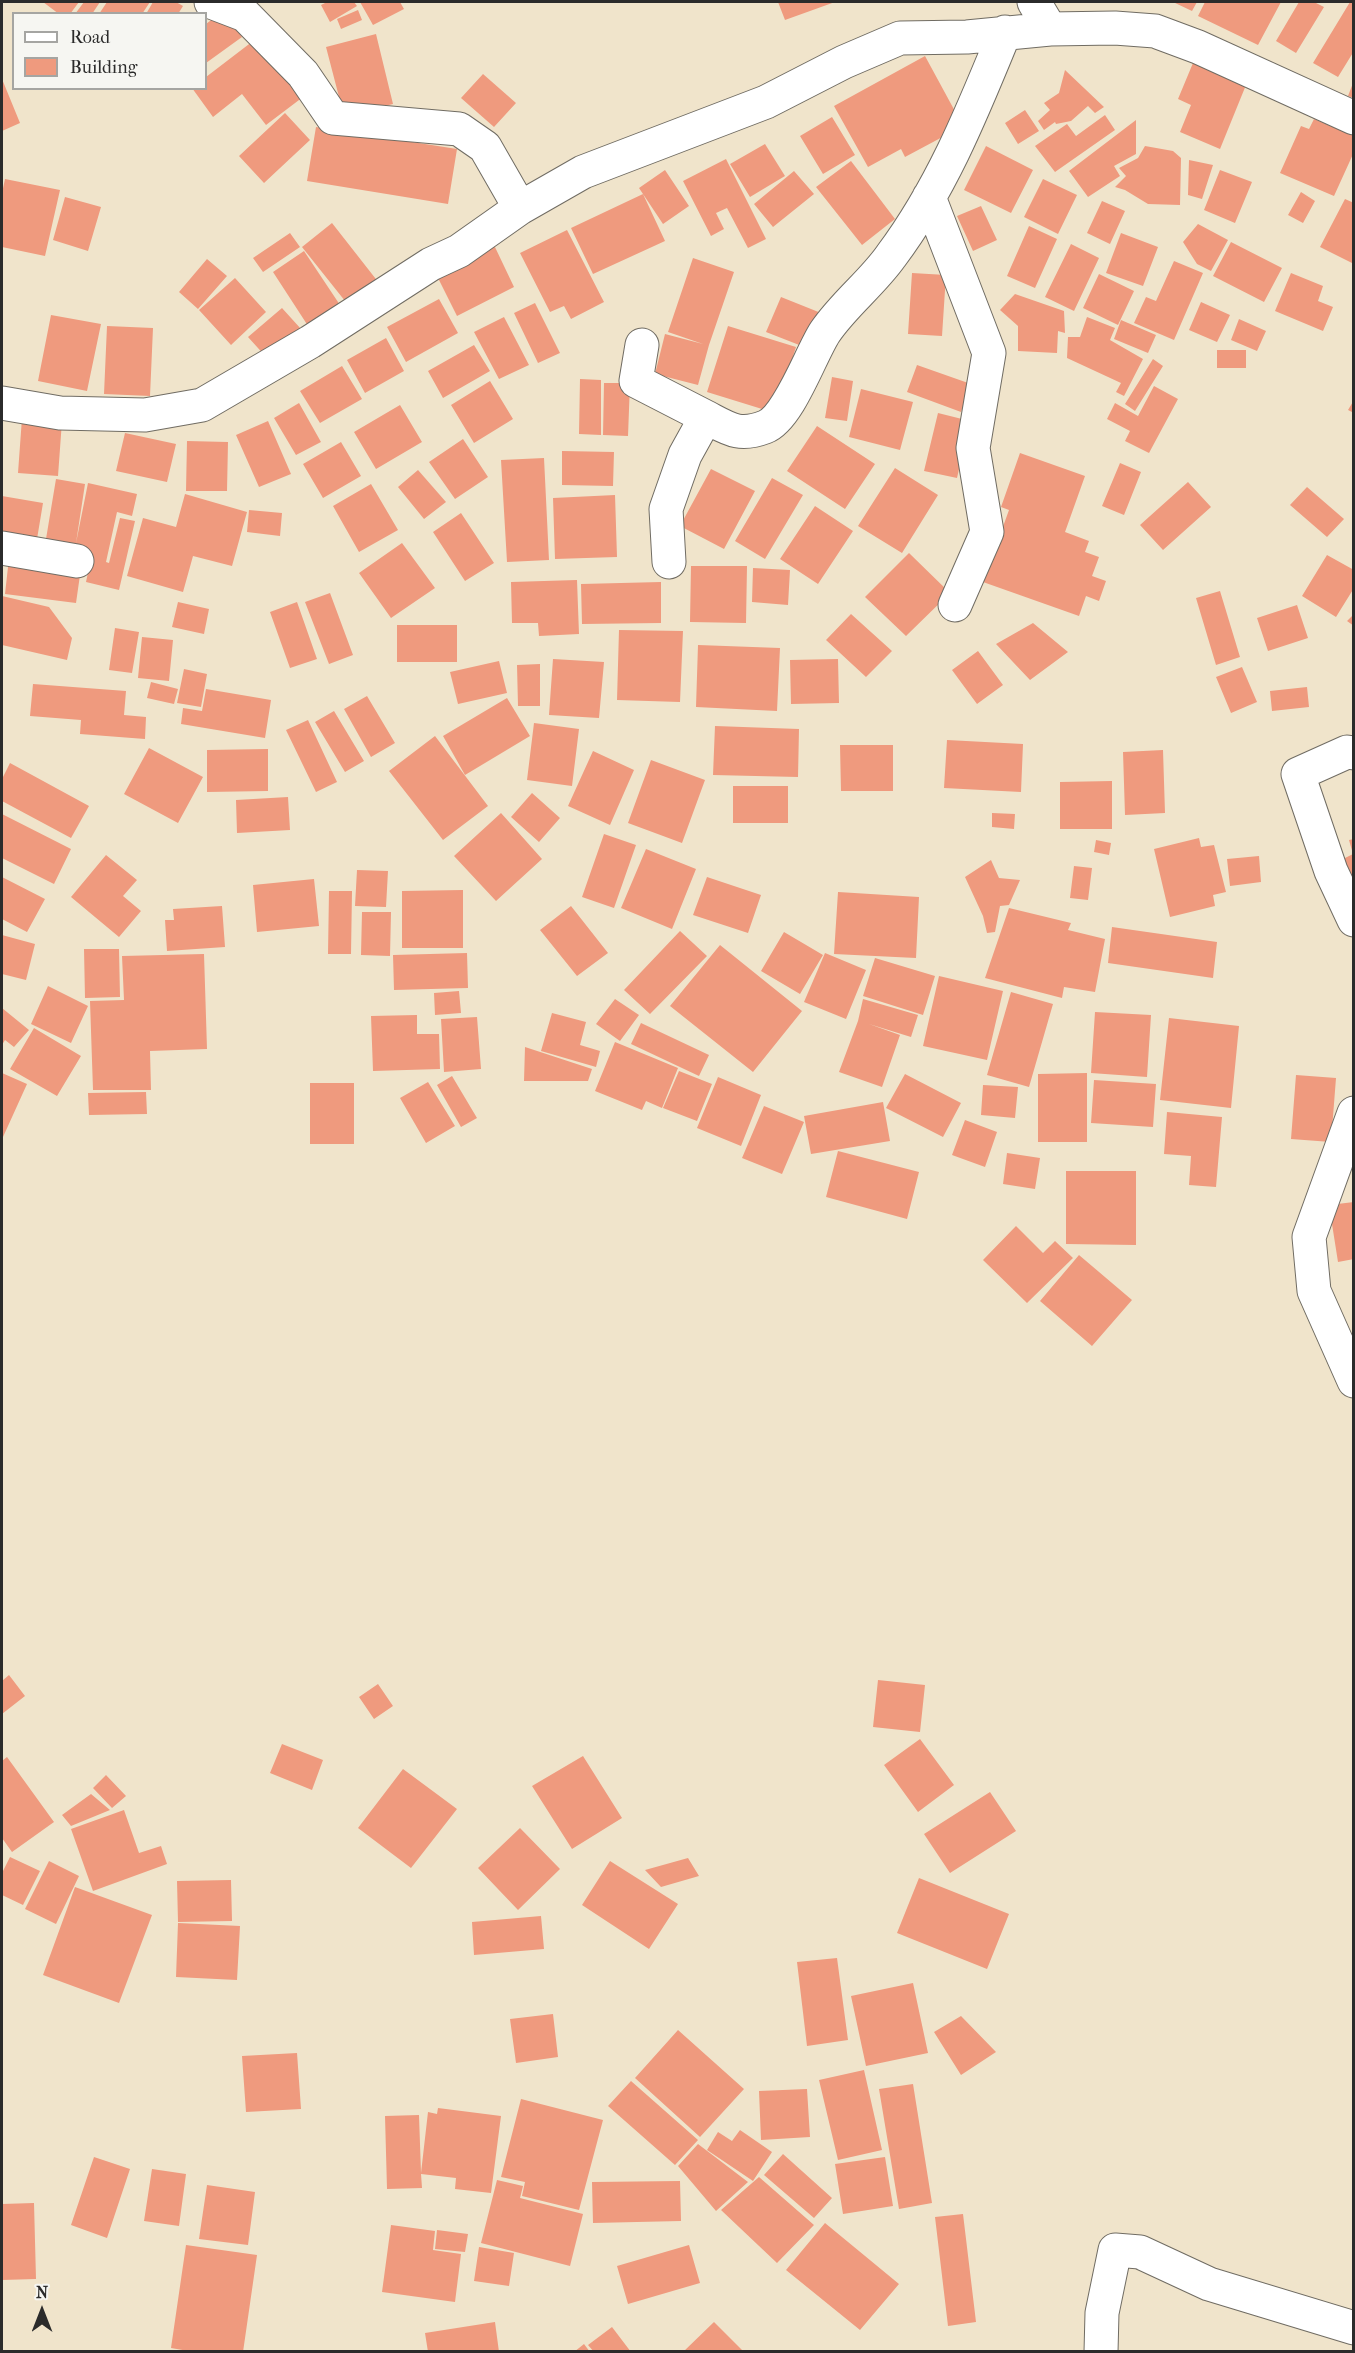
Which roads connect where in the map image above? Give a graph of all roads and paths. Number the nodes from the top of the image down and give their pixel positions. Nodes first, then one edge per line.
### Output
1 (211, 2) edge
2 (1034, 2) edge
3 (1116, 15) edge
4 (1050, 29) junction
5 (1005, 32) junction
6 (1353, 118) edge
7 (929, 197) junction
8 (520, 208) junction
9 (642, 345) dead end
10 (2, 403) edge
11 (706, 417) junction
12 (2, 548) edge
13 (77, 561) dead end
14 (669, 562) dead end
15 (955, 605) dead end
16 (1353, 753) edge
17 (1353, 920) edge
18 (1353, 1113) edge
19 (1353, 1381) edge
20 (1353, 2328) edge
21 (1101, 2352) edge

1 - 8 street
2 - 4 street
3 - 4 street
3 - 6 street
4 - 5 street
5 - 7 street
5 - 8 street
7 - 11 street
7 - 15 street
8 - 10 street
9 - 11 street
11 - 14 street
12 - 13 street
16 - 17 street
18 - 19 street
20 - 21 street

